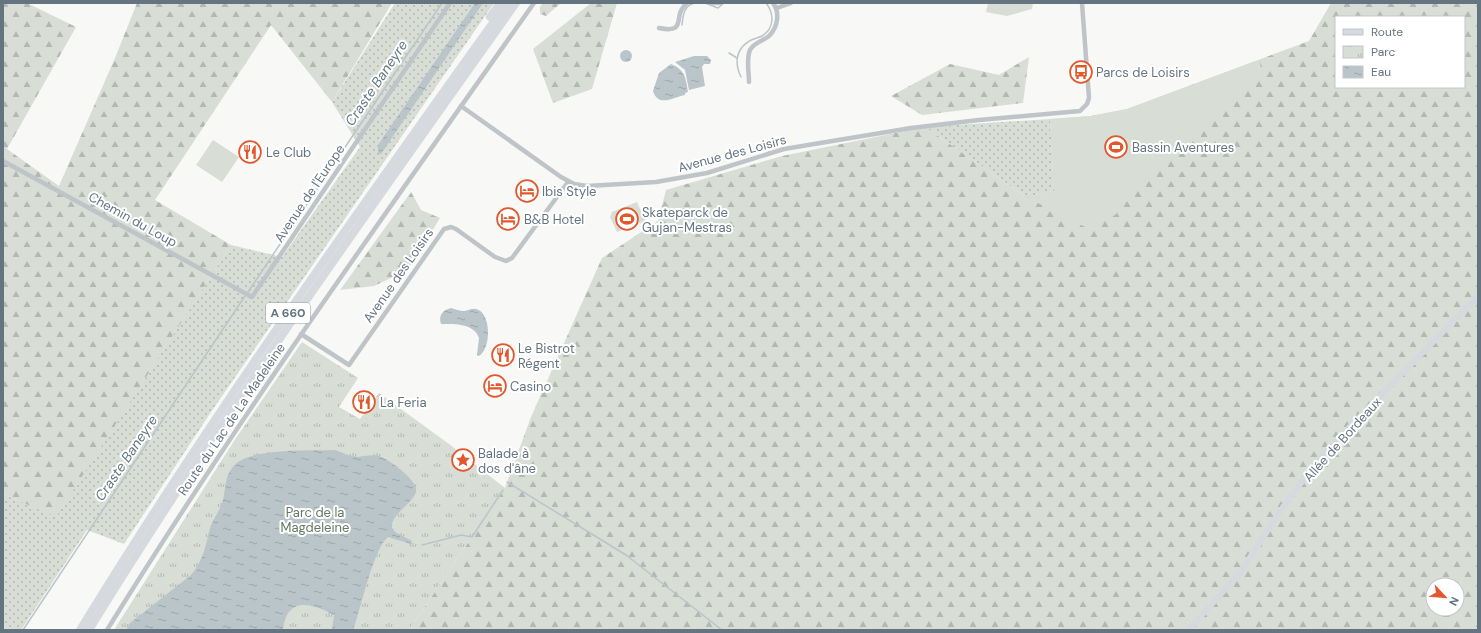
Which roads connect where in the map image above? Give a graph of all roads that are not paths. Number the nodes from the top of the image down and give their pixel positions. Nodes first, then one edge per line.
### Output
1 (450, 3) edge
2 (500, 3) edge
3 (507, 3) edge
4 (518, 3) edge
5 (534, 3) edge
6 (687, 3) edge
7 (712, 3) edge
8 (720, 3) edge
9 (773, 3) edge
10 (791, 3) edge
11 (1082, 3) edge
12 (777, 8) junction
13 (659, 28) dead end
14 (749, 82) dead end
15 (461, 106) junction
16 (408, 142) junction
17 (3, 161) edge
18 (568, 182) junction
19 (1478, 296) edge
20 (252, 297) joint
21 (301, 334) junction
22 (80, 630) edge
23 (89, 630) edge
24 (107, 630) edge
25 (1188, 630) edge

1 - 20 street, Avenue de l'Europe
2 - 16 highway
3 - 16 highway, A 660
4 - 23 highway, A 660
5 - 15 street, Route du Lac de La Madeleine
6 - 13 street
7 - 8 street
9 - 12 street
10 - 12 street
11 - 18 street, Avenue des Loisirs
12 - 14 street
15 - 18 street
15 - 21 street, Route du Lac de La Madeleine
16 - 22 highway, A 660
17 - 20 street, Chemin du Loup
18 - 21 street, Avenue des Loisirs
19 - 25 main road, Allée de Bordeaux
21 - 24 street, Route du Lac de La Madeleine

